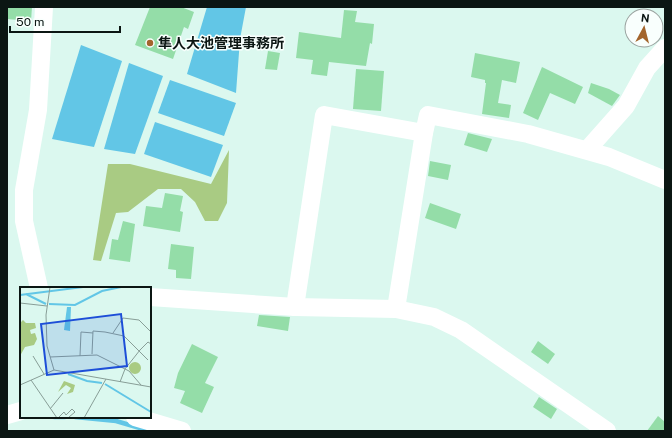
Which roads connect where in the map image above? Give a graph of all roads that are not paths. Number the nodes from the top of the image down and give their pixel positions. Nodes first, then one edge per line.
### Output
1 (44, 7) edge
2 (665, 48) edge
3 (424, 133) junction
4 (587, 150) junction
5 (665, 180) edge
6 (39, 287) edge
7 (151, 297) edge
8 (295, 307) junction
9 (396, 309) junction
10 (20, 411) edge
11 (7, 415) edge
12 (138, 418) edge
13 (182, 431) edge
14 (607, 431) edge

1 - 6 street
2 - 4 street
3 - 4 street
3 - 8 street
3 - 9 street
4 - 5 street
7 - 8 street
8 - 9 street
9 - 14 street
10 - 11 street
12 - 13 street

